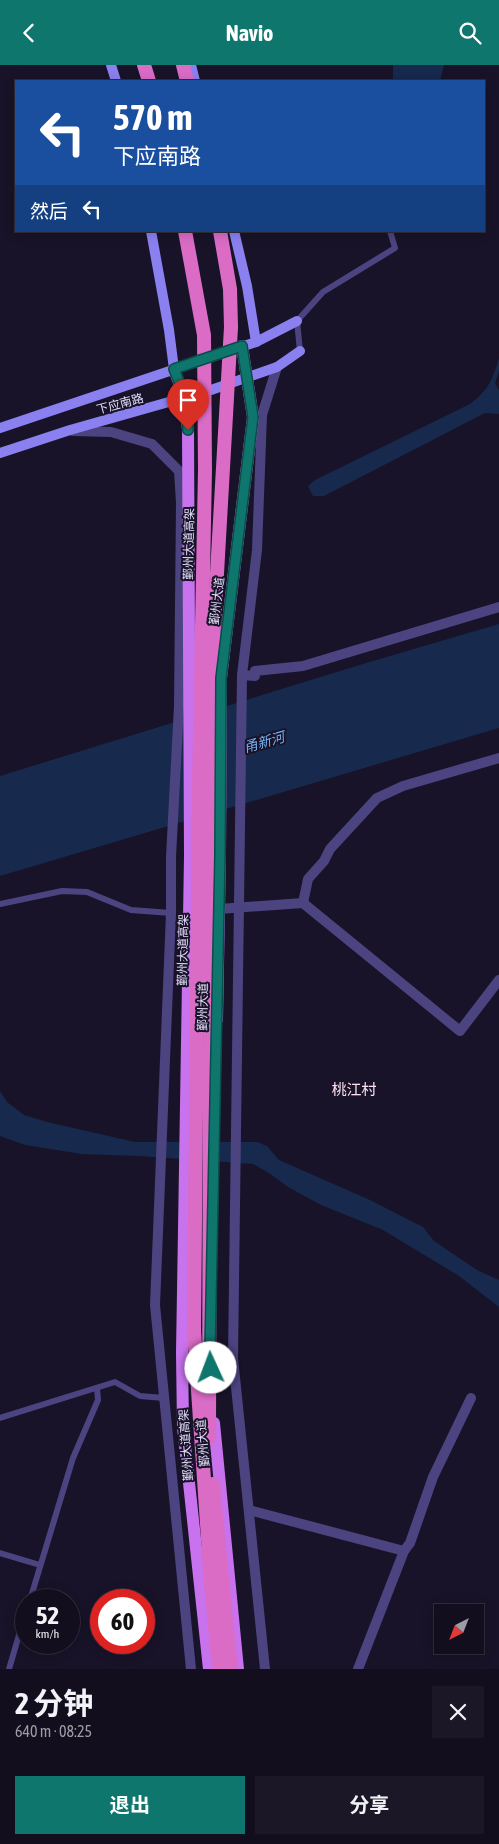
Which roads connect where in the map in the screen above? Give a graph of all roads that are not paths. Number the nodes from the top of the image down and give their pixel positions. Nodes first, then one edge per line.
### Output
1 (111, 65) edge
2 (144, 65) edge
3 (183, 65) edge
4 (190, 65) edge
5 (116, 80) edge
6 (149, 80) edge
7 (187, 80) edge
8 (195, 80) edge
9 (151, 232) edge
10 (185, 232) edge
11 (220, 232) edge
12 (234, 232) edge
13 (390, 232) edge
14 (297, 321) junction
15 (256, 342) junction
16 (242, 346) junction
17 (300, 351) joint
18 (277, 367) junction
19 (174, 369) junction
20 (247, 378) junction
21 (186, 399) junction
22 (0, 429) edge
23 (70, 431) junction
24 (0, 453) edge
25 (499, 607) edge
26 (242, 675) junction
27 (499, 758) edge
28 (303, 903) junction
29 (0, 904) edge
30 (239, 907) junction
31 (219, 909) junction
32 (171, 913) junction
33 (499, 980) edge
34 (97, 1388) junction
35 (164, 1398) junction
36 (471, 1398) dead end
37 (0, 1418) edge
38 (249, 1510) junction
39 (404, 1551) junction
40 (0, 1553) edge
41 (40, 1565) junction
42 (33, 1589) edge
43 (15, 1649) edge
44 (9, 1669) edge
45 (191, 1669) edge
46 (209, 1669) edge
47 (219, 1669) edge
48 (231, 1669) edge
49 (238, 1669) edge
50 (265, 1669) edge
51 (358, 1669) edge

1 - 5 main road
2 - 6 highway
3 - 7 highway
4 - 8 main road
9 - 19 main road
10 - 47 highway, 鄞州大道高架, bridge
11 - 48 highway, 鄞州大道高架, bridge
12 - 15 main road
13 - 14 lane
14 - 15 main road, 下应南路
14 - 17 lane
15 - 16 main road, 下应南路
16 - 19 main road, 下应南路
16 - 20 main road, 鄞州大道
17 - 18 main road, 下应南路
18 - 20 main road, 下应南路
18 - 26 street
19 - 21 main road, 鄞州大道
19 - 22 main road, 下应南路
20 - 21 main road, 下应南路
20 - 31 main road, 鄞州大道
21 - 23 main road, 下应南路
21 - 46 main road, 鄞州大道
23 - 24 main road, 下应南路
23 - 32 street
25 - 26 street
26 - 30 street
27 - 28 street
28 - 30 street
28 - 33 street
29 - 32 lane
30 - 31 street
30 - 38 street
31 - 49 main road, 鄞州大道
32 - 35 street
34 - 35 lane
34 - 37 lane
34 - 41 lane
35 - 45 street
36 - 39 street
38 - 39 street
38 - 50 street
39 - 51 street
40 - 41 lane
41 - 42 lane
43 - 44 lane

